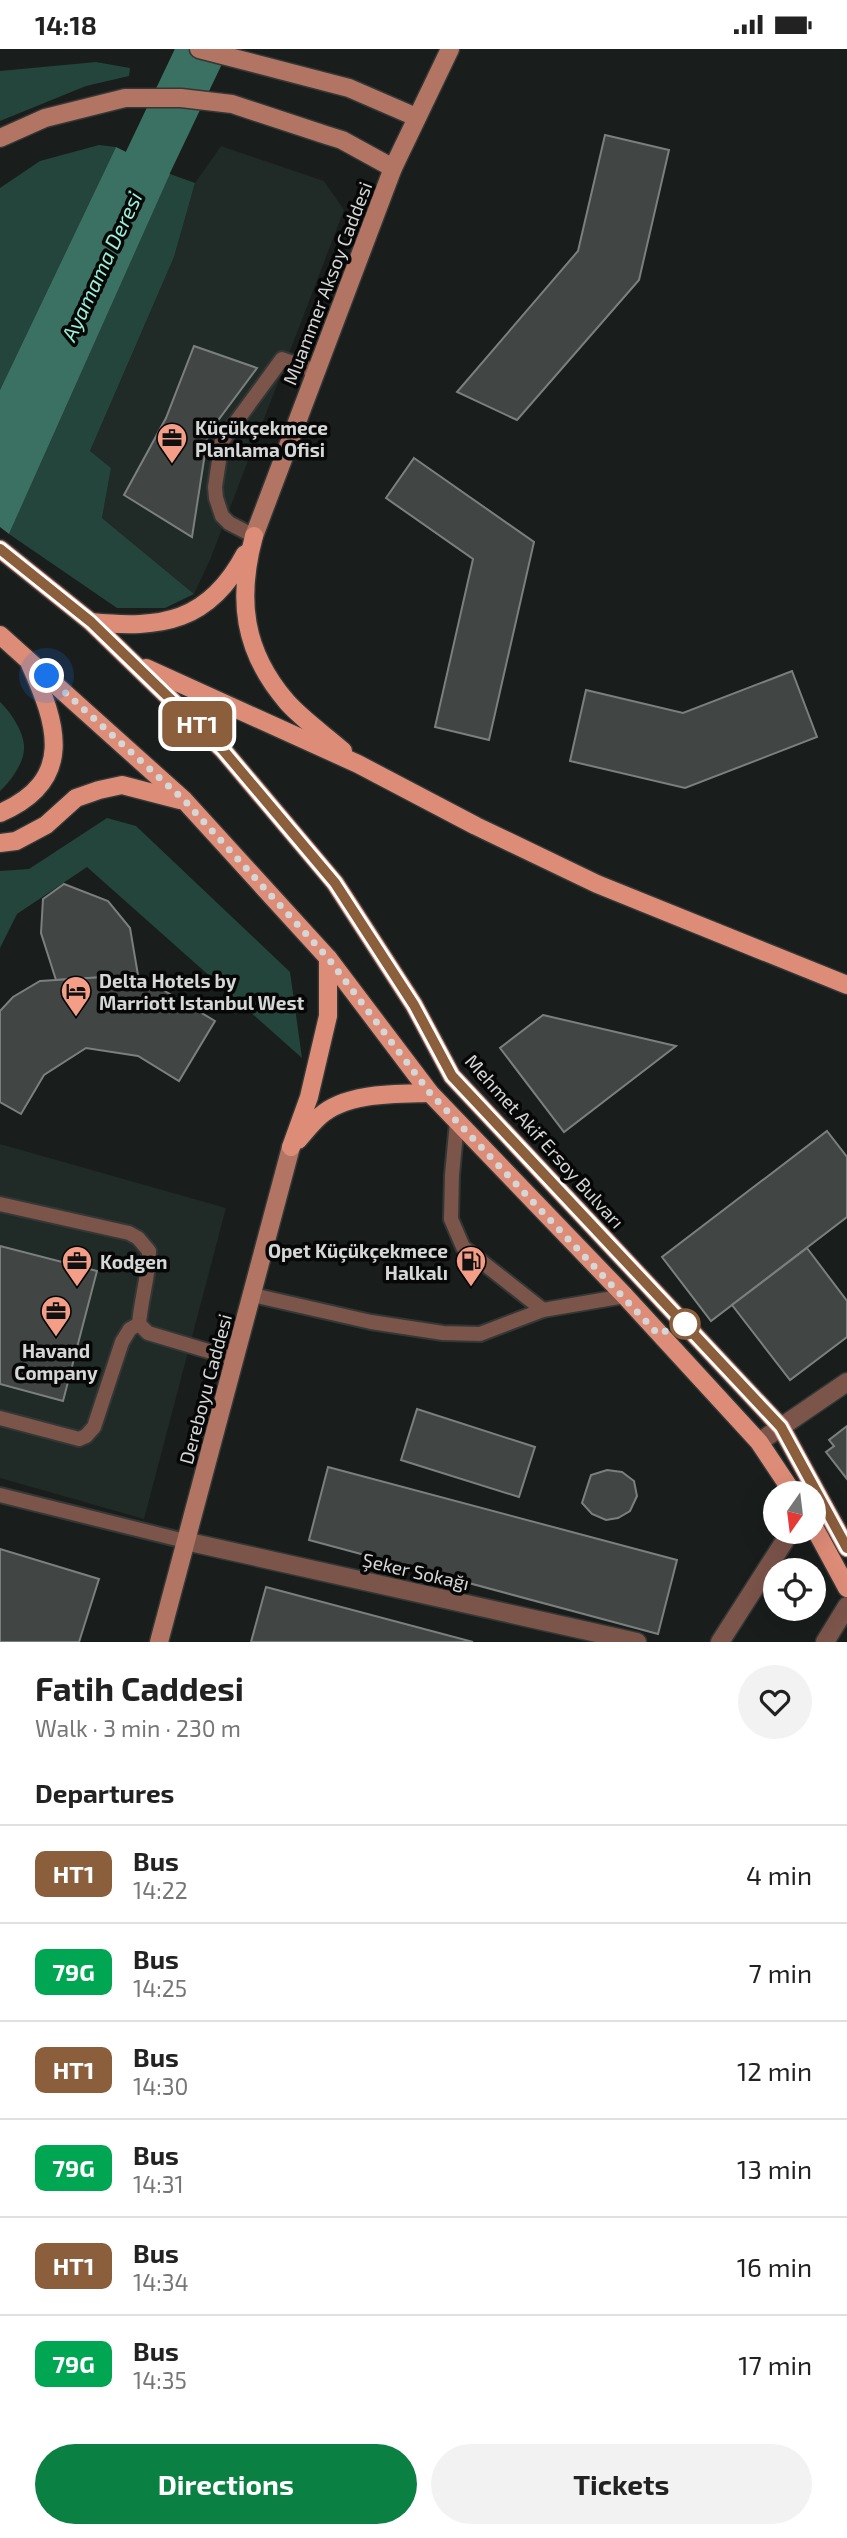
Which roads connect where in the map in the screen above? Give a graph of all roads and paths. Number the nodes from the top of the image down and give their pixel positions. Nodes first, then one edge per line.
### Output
1 (199, 49) edge
2 (450, 49) edge
3 (416, 117) junction
4 (0, 138) edge
5 (393, 168) junction
6 (315, 372) junction
7 (254, 536) junction
8 (0, 549) edge
9 (91, 622) junction
10 (0, 635) edge
11 (27, 658) junction
12 (134, 663) junction
13 (358, 764) junction
14 (184, 800) junction
15 (0, 813) edge
16 (0, 843) edge
17 (328, 958) junction
18 (847, 985) edge
19 (430, 1093) junction
20 (457, 1122) junction
21 (291, 1147) junction
22 (0, 1204) edge
23 (253, 1295) junction
24 (625, 1296) junction
25 (543, 1310) junction
26 (139, 1324) junction
27 (235, 1359) junction
28 (847, 1382) edge
29 (0, 1417) edge
30 (781, 1427) junction
31 (759, 1442) junction
32 (785, 1481) edge
33 (0, 1495) edge
34 (185, 1541) junction
35 (783, 1544) edge
36 (823, 1544) edge
37 (847, 1548) edge
38 (847, 1588) edge
39 (847, 1606) edge
40 (159, 1642) edge
41 (637, 1642) edge
42 (720, 1642) edge
43 (825, 1642) edge

1 - 3 main road
2 - 3 main road, Muammer Aksoy Caddesi
3 - 5 main road, Muammer Aksoy Caddesi
4 - 5 main road
5 - 6 main road, Muammer Aksoy Caddesi
6 - 7 main road, Muammer Aksoy Caddesi
6 - 7 lane
7 - 9 main road
7 - 13 main road
8 - 9 main road, Mehmet Akif Ersoy Bulvarı
9 - 12 main road, Mehmet Akif Ersoy Bulvarı
10 - 11 main road
11 - 14 main road
11 - 15 main road
12 - 13 main road, Mehmet Akif Ersoy Bulvarı
12 - 30 main road, Mehmet Akif Ersoy Bulvarı
13 - 18 main road, Mehmet Akif Ersoy Bulvarı
14 - 16 main road
14 - 17 main road
17 - 19 main road
17 - 21 main road
19 - 20 main road
19 - 21 main road
20 - 24 main road
20 - 25 lane
21 - 23 main road, Dereboyu Caddesi
22 - 26 lane
23 - 25 lane
23 - 27 main road, Dereboyu Caddesi
24 - 25 lane
24 - 31 main road
26 - 27 lane
26 - 29 lane
27 - 34 main road, Dereboyu Caddesi
28 - 30 street
30 - 31 street
30 - 37 main road, Mehmet Akif Ersoy Bulvarı
31 - 32 main road
33 - 34 lane
34 - 40 main road, Dereboyu Caddesi
34 - 41 street, Şeker Sokağı
35 - 42 street
36 - 38 main road
39 - 43 street

